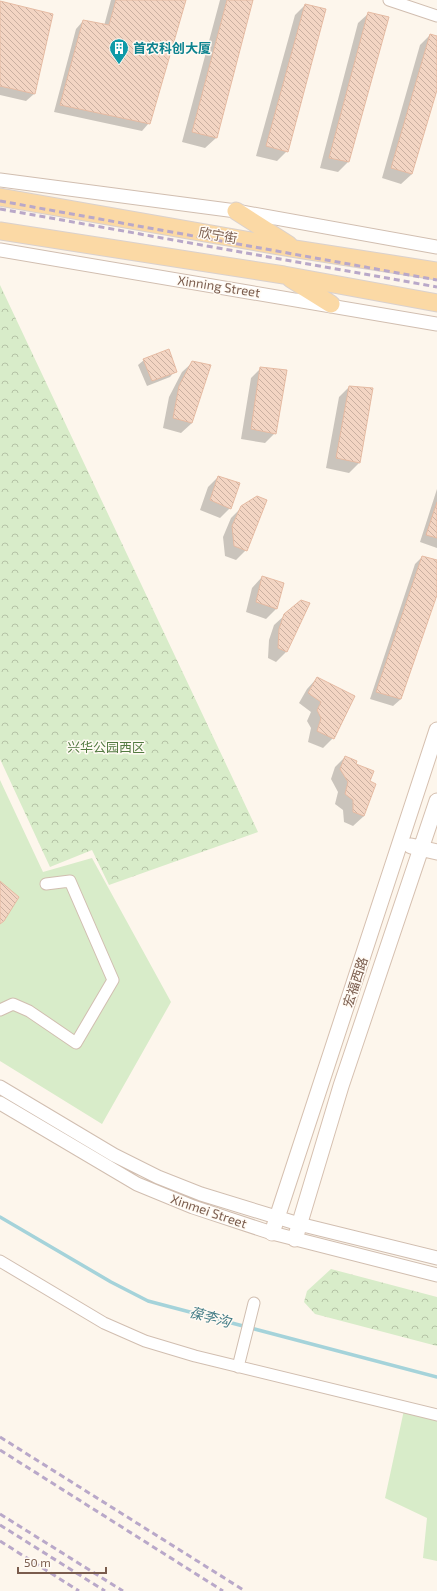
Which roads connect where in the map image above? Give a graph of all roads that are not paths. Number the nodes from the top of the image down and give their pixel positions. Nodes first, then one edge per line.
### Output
1 (388, 0) edge
2 (407, 2) edge
3 (437, 16) edge
4 (0, 187) edge
5 (236, 211) junction
6 (0, 231) edge
7 (437, 247) edge
8 (296, 249) junction
9 (0, 250) edge
10 (437, 271) edge
11 (284, 275) junction
12 (437, 303) edge
13 (330, 304) junction
14 (437, 324) edge
15 (437, 730) edge
16 (437, 801) edge
17 (401, 844) junction
18 (421, 848) junction
19 (437, 852) edge
20 (46, 884) dead end
21 (0, 1010) edge
22 (0, 1088) edge
23 (0, 1103) edge
24 (278, 1218) junction
25 (299, 1224) junction
26 (272, 1233) junction
27 (295, 1239) junction
28 (437, 1258) edge
29 (0, 1261) edge
30 (437, 1275) edge
31 (254, 1304) dead end
32 (238, 1363) junction
33 (437, 1415) edge

1 - 2 street
2 - 3 street
4 - 5 street
4 - 8 main road, 欣宁街
5 - 7 street
5 - 8 main road
6 - 11 main road
8 - 10 main road, 欣宁街
9 - 13 street, Xinning Street
11 - 12 main road
11 - 13 main road
13 - 14 street, Xinning Street
15 - 17 main road, 宏福西路
16 - 18 main road, 宏福西路
17 - 18 main road
17 - 24 main road, 宏福西路
18 - 19 main road
18 - 25 main road, 宏福西路
20 - 21 street
22 - 24 street, Xinmei Street
23 - 26 street, Xinmei Street
24 - 25 street, Xinmei Street
24 - 26 main road, 宏福西路
25 - 27 main road, 宏福西路
25 - 28 street, Xinmei Street
26 - 27 street, Xinmei Street
27 - 30 street, Xinmei Street
29 - 32 street
31 - 32 street
32 - 33 street

